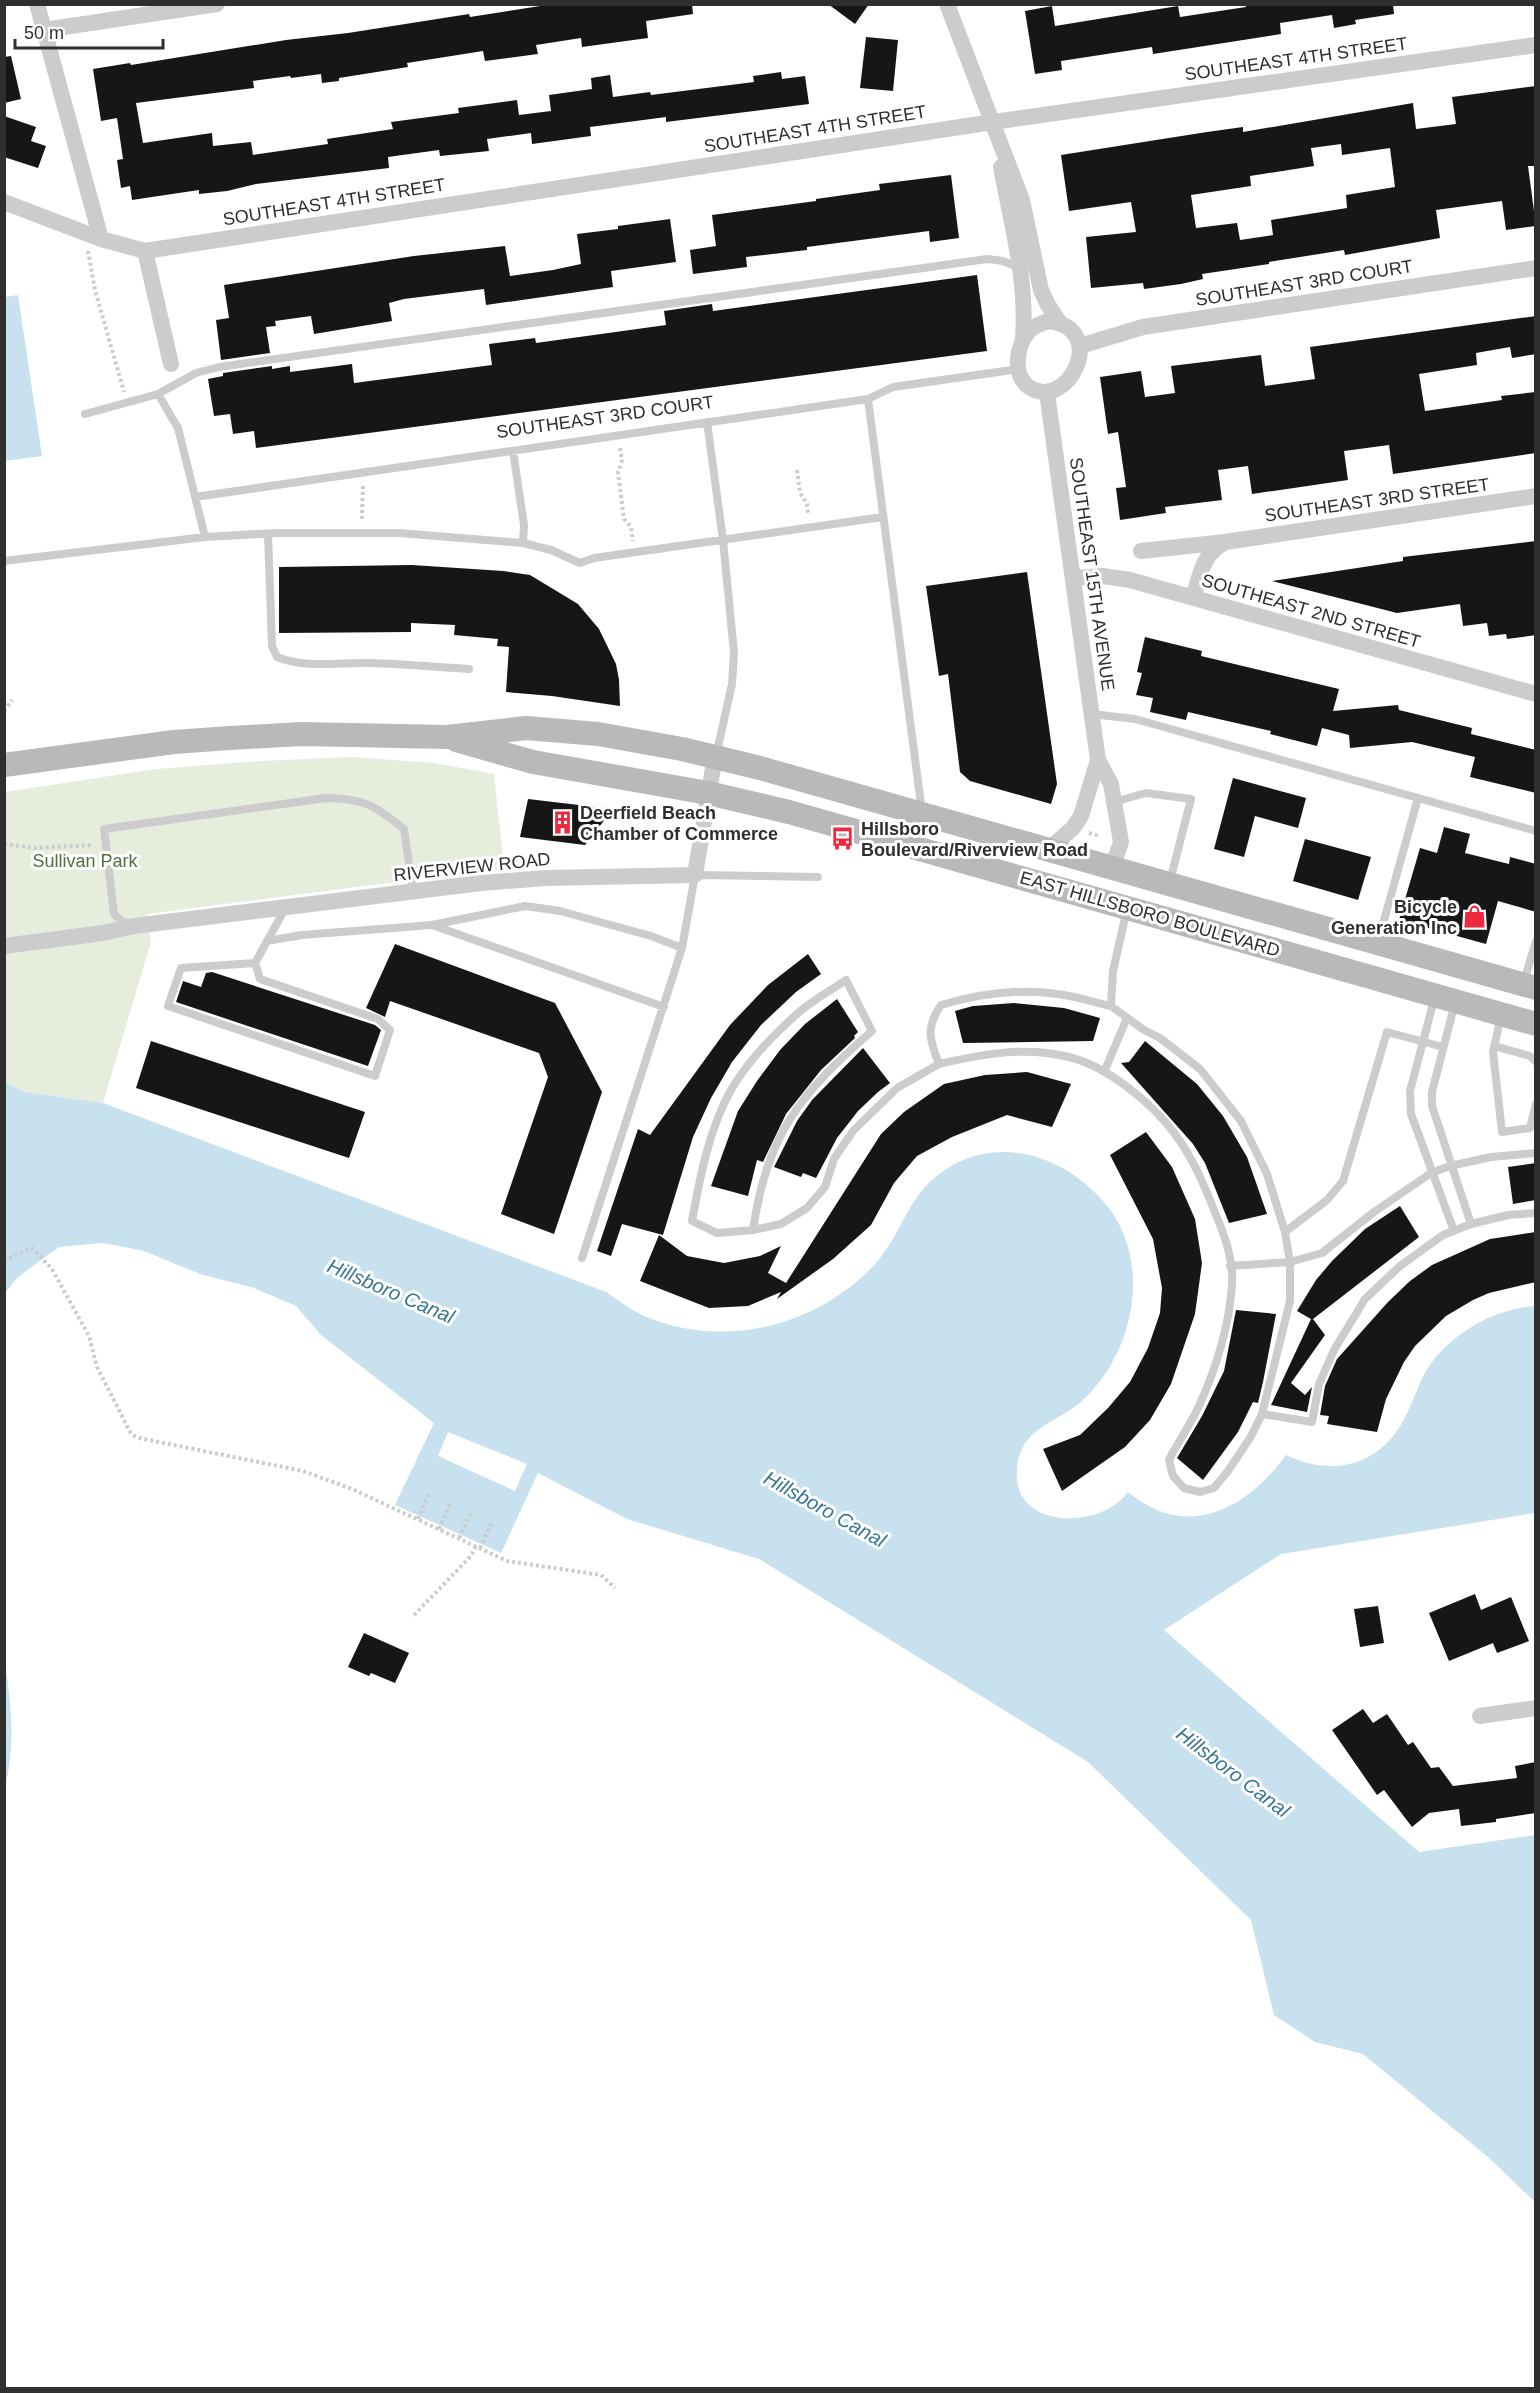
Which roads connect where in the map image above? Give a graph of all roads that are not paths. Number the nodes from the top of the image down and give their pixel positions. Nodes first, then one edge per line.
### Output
1 (37, 4) edge
2 (217, 4) edge
3 (946, 4) edge
4 (44, 30) junction
5 (1536, 45) edge
6 (993, 122) junction
7 (4, 202) edge
8 (101, 239) junction
9 (145, 251) junction
10 (1022, 268) junction
11 (1536, 268) edge
12 (1060, 323) junction
13 (1023, 339) junction
14 (1080, 346) junction
15 (171, 364) dead end
16 (1019, 369) junction
17 (1047, 393) junction
18 (158, 394) junction
19 (868, 399) junction
20 (85, 414) dead end
21 (707, 422) junction
22 (513, 451) junction
23 (1536, 496) edge
24 (195, 497) junction
25 (883, 517) junction
26 (268, 534) junction
27 (205, 537) junction
28 (723, 540) junction
29 (1225, 542) junction
30 (523, 543) junction
31 (1140, 551) dead end
32 (4, 561) edge
33 (1074, 578) junction
34 (1193, 598) junction
35 (469, 669) dead end
36 (1536, 694) edge
37 (1092, 714) junction
38 (447, 737) junction
39 (716, 756) junction
40 (1098, 760) junction
41 (4, 765) edge
42 (708, 793) junction
43 (1418, 798) junction
44 (1114, 802) junction
45 (922, 815) junction
46 (1536, 831) edge
47 (1048, 850) junction
48 (950, 857) junction
49 (1112, 868) junction
50 (695, 875) junction
51 (818, 877) dead end
52 (1170, 885) junction
53 (413, 891) junction
54 (1230, 902) junction
55 (286, 907) junction
56 (1127, 908) junction
57 (432, 925) junction
58 (134, 926) junction
59 (267, 941) junction
60 (1536, 941) edge
61 (1378, 944) junction
62 (4, 946) edge
63 (682, 948) junction
64 (255, 963) junction
65 (1529, 986) edge
66 (1445, 998) junction
67 (1111, 1006) junction
68 (664, 1007) junction
69 (1501, 1014) junction
70 (1127, 1018) junction
71 (1536, 1024) edge
72 (1423, 1041) junction
73 (1494, 1046) junction
74 (1443, 1047) junction
75 (1536, 1062) edge
76 (939, 1064) junction
77 (1104, 1072) junction
78 (1536, 1104) edge
79 (1536, 1153) edge
80 (1450, 1166) junction
81 (1431, 1173) junction
82 (1536, 1213) edge
83 (1471, 1224) junction
84 (753, 1230) junction
85 (1454, 1231) junction
86 (1285, 1232) junction
87 (582, 1258) dead end
88 (1290, 1262) junction
89 (1230, 1266) junction
90 (1262, 1414) junction
91 (1536, 1708) edge
92 (1480, 1716) dead end

1 - 4 street
2 - 4 street
3 - 6 street
4 - 8 street
5 - 6 street, SOUTHEAST 4TH STREET
6 - 9 street, SOUTHEAST 4TH STREET
6 - 10 street
6 - 12 street
7 - 8 street, SOUTHEAST 4TH STREET
8 - 9 street, SOUTHEAST 4TH STREET
9 - 15 street
10 - 13 street
10 - 18 lane
11 - 14 street, SOUTHEAST 3RD COURT
12 - 13 street
12 - 14 street
13 - 16 street
14 - 17 street
16 - 17 street
16 - 19 lane, SOUTHEAST 3RD COURT
17 - 33 street, SOUTHEAST 15TH AVENUE
18 - 20 lane
18 - 24 lane
19 - 21 lane, SOUTHEAST 3RD COURT
19 - 25 lane
21 - 22 lane, SOUTHEAST 3RD COURT
21 - 28 lane
22 - 24 lane, SOUTHEAST 3RD COURT
22 - 30 lane
23 - 29 street, SOUTHEAST 3RD STREET
24 - 27 lane
25 - 28 lane
25 - 45 lane
26 - 27 lane
26 - 30 lane
26 - 35 lane
27 - 32 lane
28 - 30 lane
28 - 39 lane
29 - 31 street, SOUTHEAST 3RD STREET
29 - 34 street
33 - 34 street, SOUTHEAST 2ND STREET
33 - 37 street, SOUTHEAST 15TH AVENUE
34 - 36 street, SOUTHEAST 2ND STREET
37 - 40 street, SOUTHEAST 15TH AVENUE
37 - 43 lane
38 - 39 main road, EAST HILLSBORO BOULEVARD
38 - 41 main road, EAST HILLSBORO BOULEVARD
38 - 42 main road, EAST HILLSBORO BOULEVARD
39 - 42 street
39 - 45 main road, EAST HILLSBORO BOULEVARD
40 - 44 street, SOUTHEAST 15TH AVENUE
40 - 47 street, SOUTHEAST 15TH AVENUE
42 - 48 main road, EAST HILLSBORO BOULEVARD
42 - 50 street
43 - 46 lane
43 - 61 lane
44 - 49 street, SOUTHEAST 15TH AVENUE
44 - 52 lane
45 - 47 main road, EAST HILLSBORO BOULEVARD
47 - 49 main road, EAST HILLSBORO BOULEVARD
48 - 49 main road
48 - 56 main road, EAST HILLSBORO BOULEVARD
49 - 52 main road, EAST HILLSBORO BOULEVARD
50 - 51 lane
50 - 53 street, RIVERVIEW ROAD
50 - 63 lane
52 - 54 main road, EAST HILLSBORO BOULEVARD
53 - 55 street, RIVERVIEW ROAD
53 - 58 lane
54 - 56 main road
54 - 61 main road, EAST HILLSBORO BOULEVARD
55 - 58 street, RIVERVIEW ROAD
55 - 59 lane
56 - 66 main road, EAST HILLSBORO BOULEVARD
56 - 67 lane
57 - 59 lane
57 - 63 lane
57 - 68 lane
58 - 62 street, RIVERVIEW ROAD
59 - 64 lane
60 - 65 lane
61 - 65 main road, EAST HILLSBORO BOULEVARD
63 - 68 lane
64 - 64 lane
66 - 69 main road, EAST HILLSBORO BOULEVARD
66 - 72 lane
66 - 74 lane
67 - 70 lane
67 - 76 lane
68 - 87 lane
69 - 71 main road, EAST HILLSBORO BOULEVARD
69 - 73 lane
70 - 77 lane
70 - 86 lane
72 - 74 lane
72 - 81 lane
72 - 86 lane
73 - 75 lane
73 - 78 lane
74 - 80 lane
76 - 77 lane
76 - 84 lane
77 - 89 lane
79 - 80 lane
80 - 81 lane
80 - 83 lane
81 - 85 lane
81 - 88 lane
82 - 83 lane
83 - 85 lane
84 - 84 lane
85 - 90 lane
86 - 88 lane
88 - 89 lane
88 - 90 lane
89 - 90 lane
91 - 92 street

